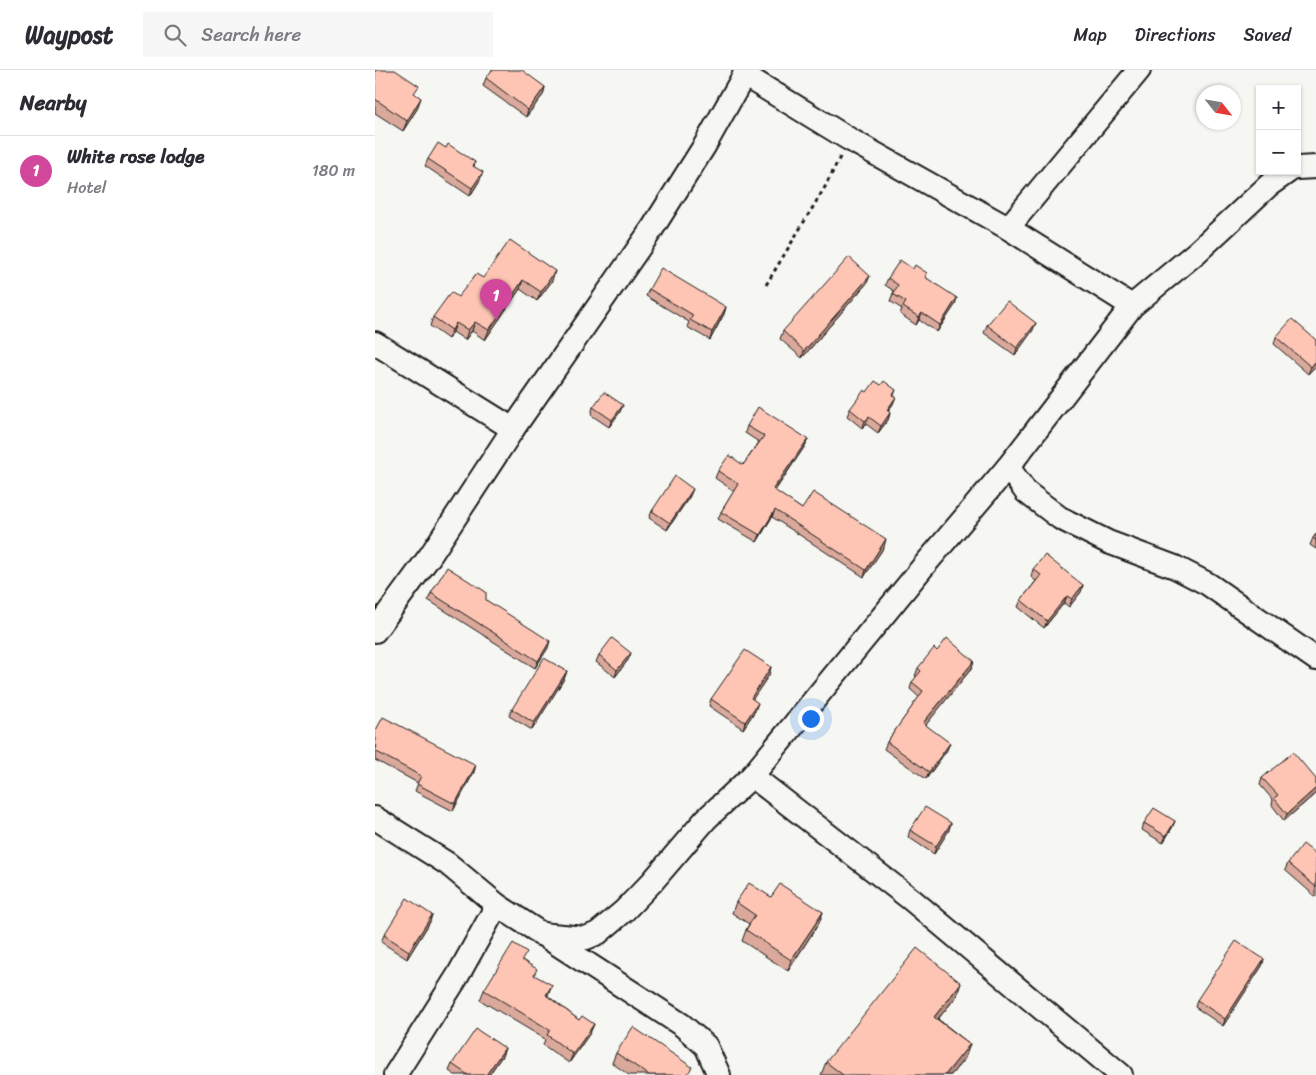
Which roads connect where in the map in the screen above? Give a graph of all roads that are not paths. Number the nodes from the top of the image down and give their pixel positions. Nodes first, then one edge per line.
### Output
1 (1139, 70) edge
2 (746, 72) edge
3 (1316, 167) edge
4 (1301, 168) edge
5 (1283, 175) edge
6 (1008, 228) junction
7 (1132, 306) junction
8 (375, 343) edge
9 (513, 429) junction
10 (1008, 467) junction
11 (375, 632) edge
12 (1316, 659) edge
13 (751, 776) junction
14 (375, 818) edge
15 (497, 905) junction
16 (540, 934) junction
17 (395, 1075) edge
18 (719, 1075) edge
19 (1121, 1075) edge

1 - 6 street
2 - 6 street
2 - 9 street
3 - 4 street
5 - 7 street
6 - 7 street
7 - 10 street
8 - 9 street
9 - 11 street
10 - 12 street
10 - 13 street
13 - 16 street
13 - 19 street
14 - 15 street
15 - 16 street
15 - 17 street
16 - 18 street

